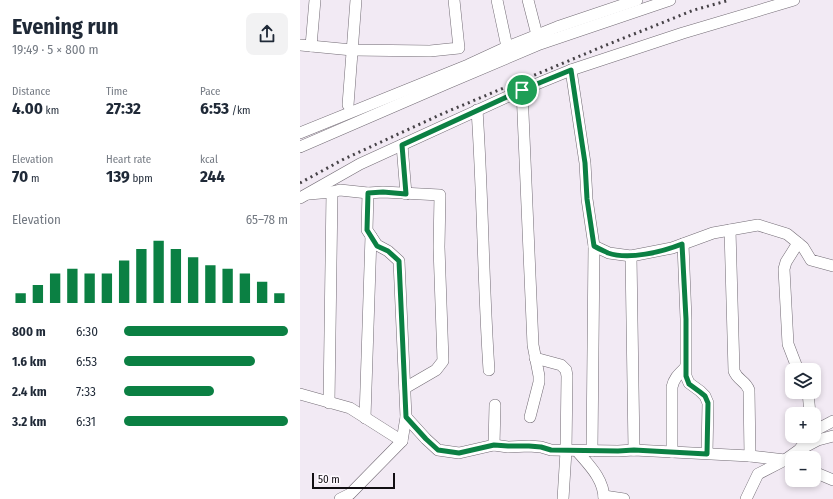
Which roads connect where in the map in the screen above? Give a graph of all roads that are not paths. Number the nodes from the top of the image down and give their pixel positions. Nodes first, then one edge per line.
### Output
1 (315, 0) edge
2 (356, 0) edge
3 (454, 0) edge
4 (497, 0) edge
5 (528, 0) edge
6 (637, 0) edge
7 (670, 0) edge
8 (794, 0) edge
9 (537, 35) junction
10 (306, 45) edge
11 (507, 47) junction
12 (459, 48) junction
13 (352, 50) junction
14 (468, 65) junction
15 (571, 70) junction
16 (522, 90) junction
17 (348, 105) dead end
18 (477, 110) junction
19 (300, 133) edge
20 (402, 145) junction
21 (300, 146) edge
22 (332, 192) junction
23 (368, 193) junction
24 (406, 194) junction
25 (303, 196) edge
26 (730, 230) junction
27 (371, 236) junction
28 (798, 242) junction
29 (682, 244) junction
30 (594, 246) junction
31 (631, 256) junction
32 (833, 266) edge
33 (535, 358) junction
34 (795, 363) edge
35 (685, 368) junction
36 (488, 370) dead end
37 (405, 388) junction
38 (300, 394) edge
39 (329, 403) junction
40 (495, 405) dead end
41 (406, 417) junction
42 (530, 417) dead end
43 (365, 418) junction
44 (833, 421) edge
45 (821, 427) edge
46 (833, 436) edge
47 (402, 441) junction
48 (804, 443) edge
49 (494, 445) junction
50 (634, 450) junction
51 (799, 450) joint
52 (572, 451) junction
53 (592, 451) junction
54 (672, 452) junction
55 (707, 454) junction
56 (750, 456) junction
57 (785, 460) edge
58 (785, 463) edge
59 (821, 475) edge
60 (833, 480) edge
61 (604, 498) edge
62 (340, 499) edge
63 (563, 499) edge
64 (624, 499) edge
65 (746, 499) edge

1 - 10 street
2 - 13 street
3 - 12 street
4 - 11 street
5 - 9 street
6 - 9 street
7 - 21 street
8 - 15 street
9 - 11 street
10 - 13 street
11 - 14 street
12 - 13 street
12 - 14 street
13 - 17 street
14 - 19 street
15 - 16 street
15 - 30 street
16 - 18 street
16 - 33 street
18 - 20 street
18 - 36 street
20 - 24 street
20 - 25 street
22 - 23 street
22 - 25 street
22 - 39 street
23 - 24 street
23 - 27 street
24 - 37 street
26 - 28 street
26 - 29 street
26 - 56 street
27 - 37 street
27 - 43 street
28 - 32 street
28 - 34 street
29 - 31 street
29 - 35 street
30 - 31 street
30 - 53 street
31 - 50 street
33 - 42 street
33 - 52 street
35 - 54 street
35 - 55 street
37 - 41 street
38 - 39 street
39 - 43 street
40 - 49 street
41 - 47 street
41 - 49 street
43 - 47 street
44 - 45 street
46 - 51 street
47 - 62 street
48 - 51 street
49 - 52 street
50 - 53 street
50 - 54 street
52 - 53 street
52 - 61 street
52 - 63 street
54 - 55 street
55 - 56 street
56 - 57 street
58 - 65 street
59 - 60 street
61 - 64 street

